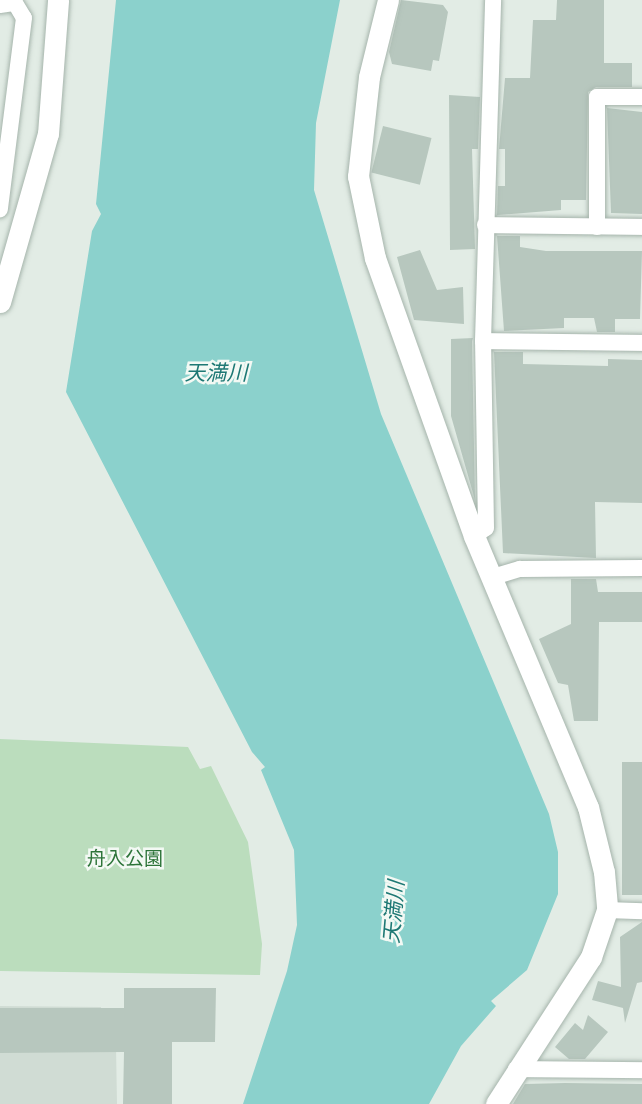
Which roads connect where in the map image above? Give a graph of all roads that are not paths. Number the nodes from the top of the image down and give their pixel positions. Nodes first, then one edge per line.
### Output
1 (58, 0) edge
2 (388, 0) edge
3 (493, 0) edge
4 (0, 5) edge
5 (642, 97) edge
6 (0, 209) edge
7 (485, 225) junction
8 (597, 227) junction
9 (642, 227) edge
10 (0, 302) edge
11 (483, 341) junction
12 (642, 343) edge
13 (474, 536) junction
14 (642, 568) edge
15 (493, 578) junction
16 (607, 911) junction
17 (642, 911) edge
18 (516, 1069) junction
19 (642, 1070) edge
20 (496, 1104) edge

1 - 10 street
2 - 13 street
3 - 7 street
4 - 6 street
5 - 8 street
7 - 8 street
7 - 11 street
8 - 9 street
11 - 12 street
11 - 13 street
13 - 15 street
14 - 15 street
15 - 16 street
16 - 17 street
16 - 18 street
18 - 19 street
18 - 20 street

